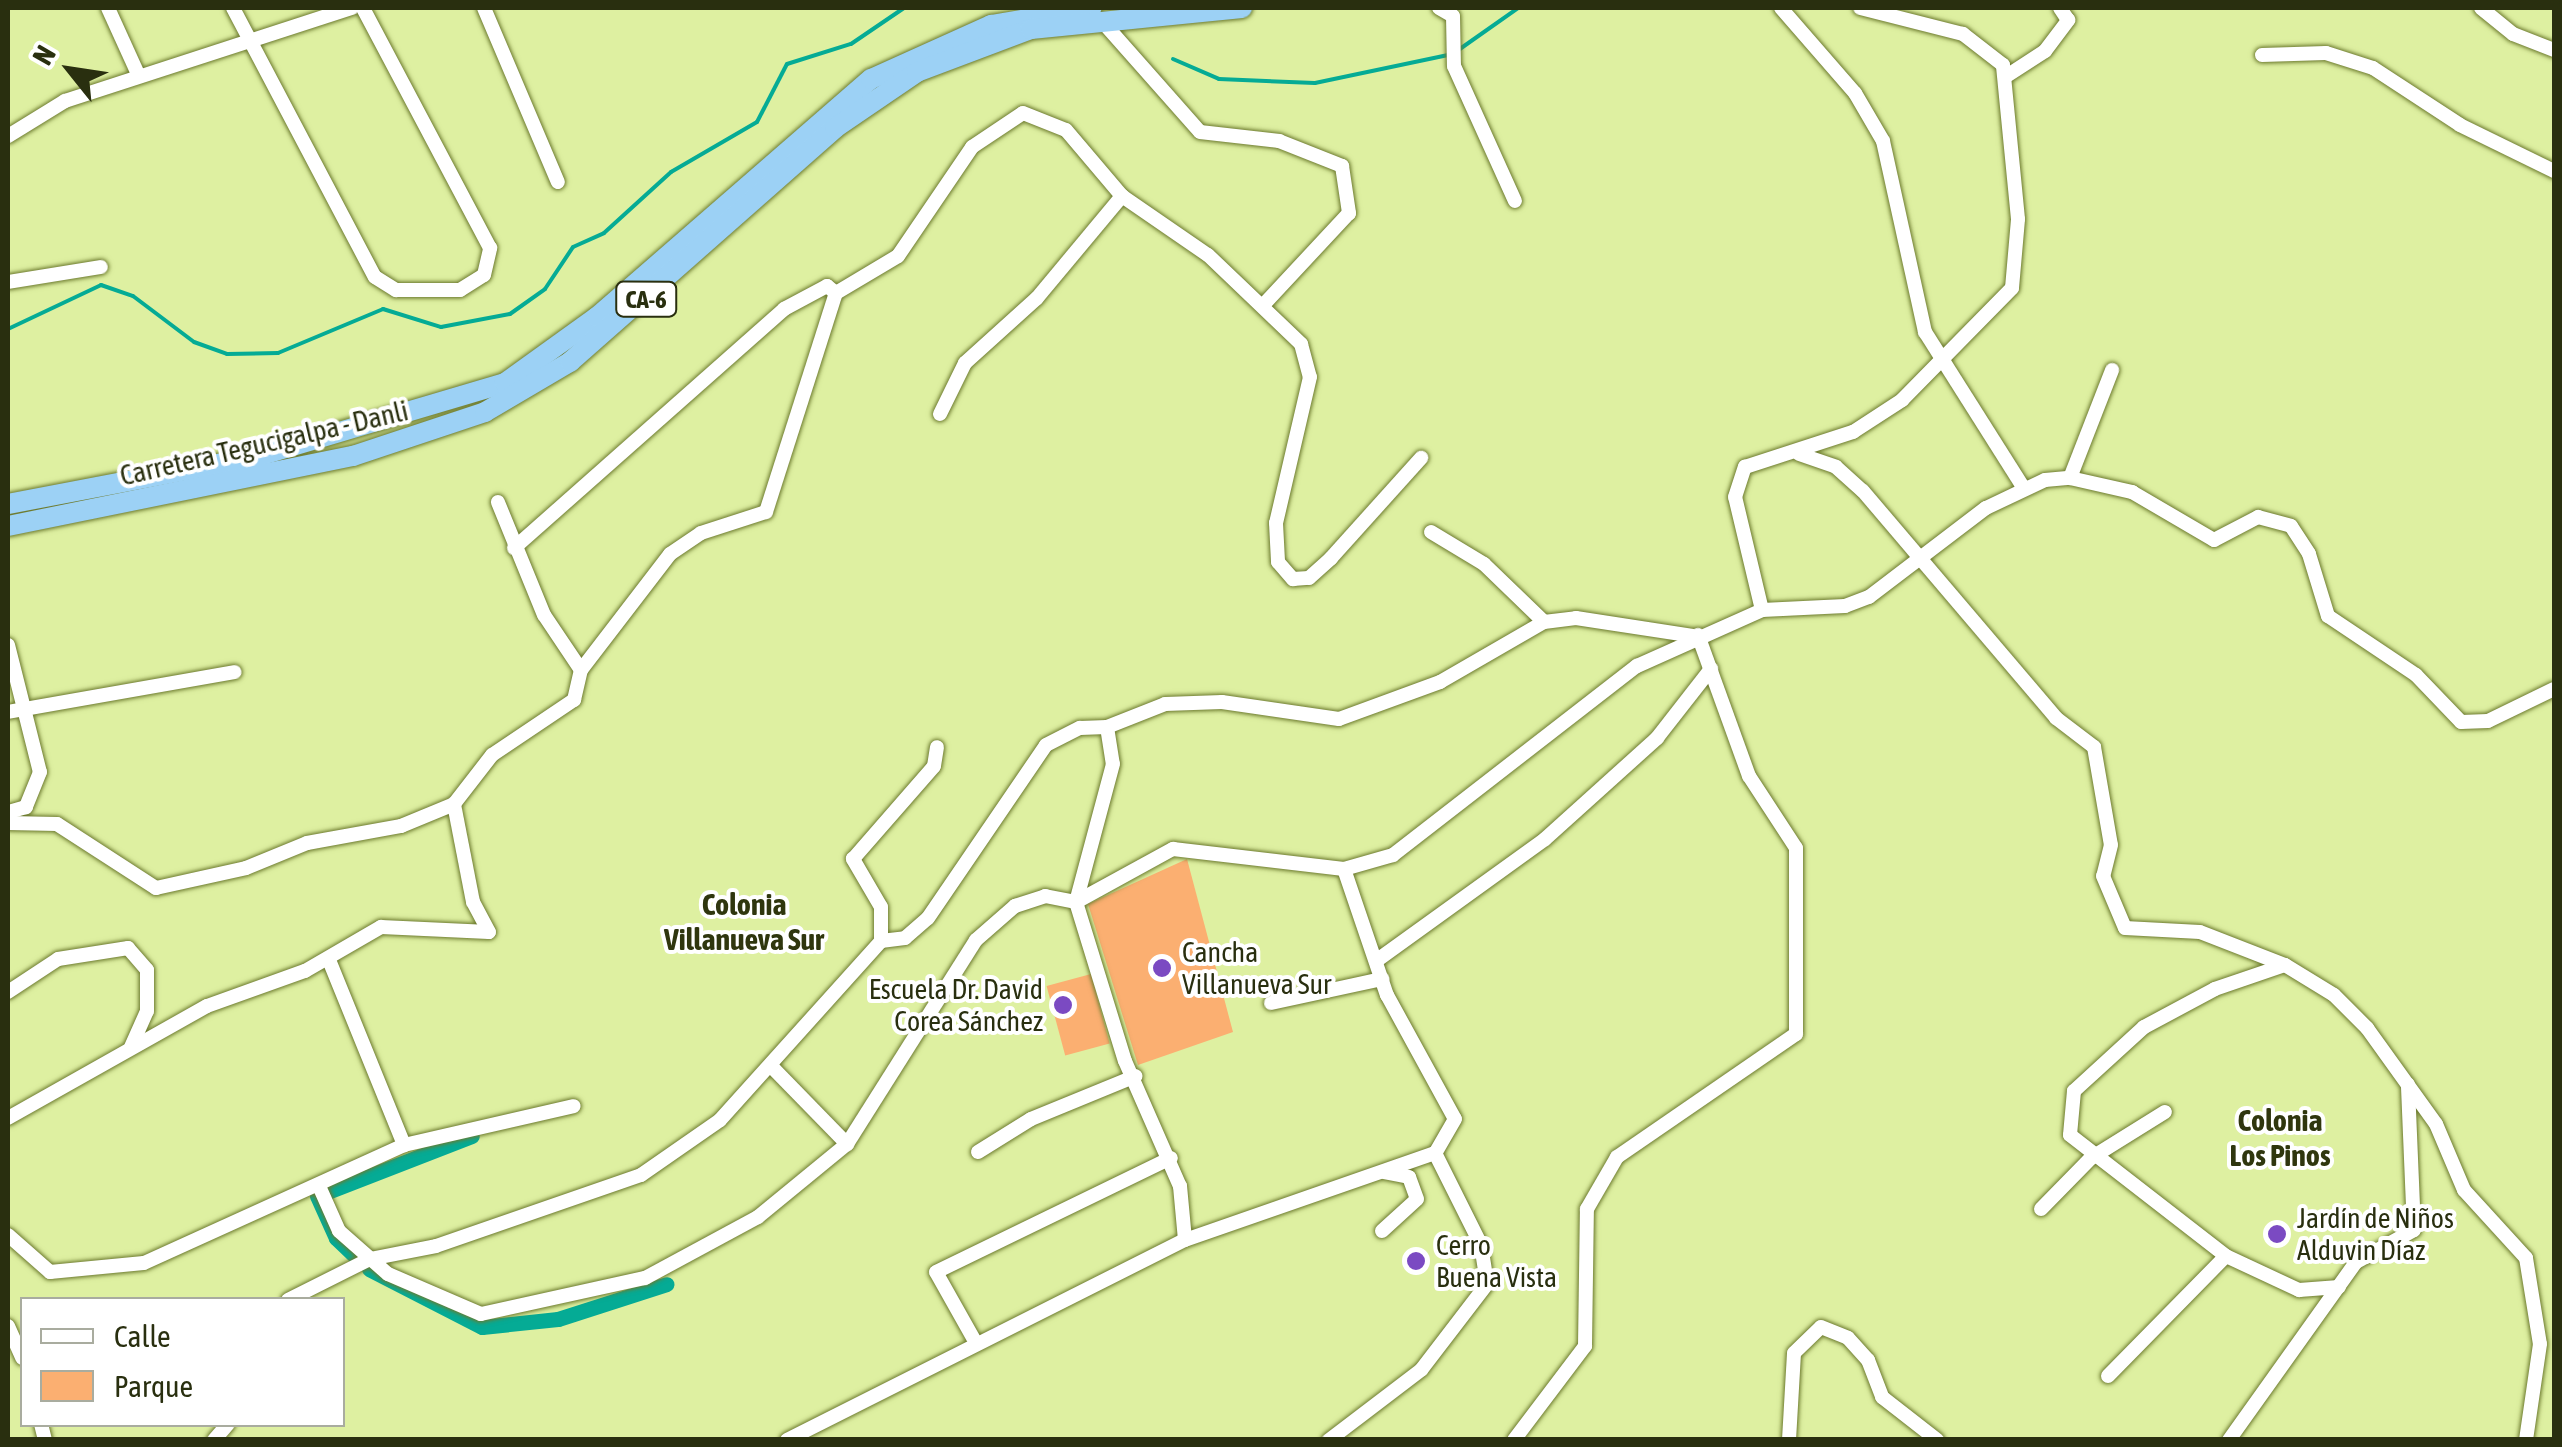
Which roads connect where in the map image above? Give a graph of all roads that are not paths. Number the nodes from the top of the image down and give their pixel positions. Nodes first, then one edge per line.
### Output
1 (108, 8) edge
2 (233, 8) edge
3 (352, 8) edge
4 (363, 8) edge
5 (484, 8) edge
6 (1242, 8) edge
7 (1439, 8) edge
8 (1780, 8) edge
9 (1860, 8) edge
10 (2060, 8) edge
11 (2485, 9) edge
12 (1181, 10) edge
13 (1095, 12) edge
14 (245, 41) junction
15 (2554, 50) edge
16 (2262, 54) dead end
17 (138, 74) junction
18 (2005, 76) junction
19 (8, 136) edge
20 (2554, 171) edge
21 (558, 182) dead end
22 (1122, 196) junction
23 (1515, 202) dead end
24 (101, 267) dead end
25 (8, 282) edge
26 (836, 293) junction
27 (1264, 304) junction
28 (1944, 360) junction
29 (2112, 370) dead end
30 (940, 414) dead end
31 (1799, 454) junction
32 (1422, 458) dead end
33 (2070, 478) junction
34 (2023, 487) junction
35 (498, 502) dead end
36 (8, 504) edge
37 (8, 526) edge
38 (1431, 532) dead end
39 (514, 548) junction
40 (1921, 561) junction
41 (1762, 610) junction
42 (1544, 622) junction
43 (1698, 636) junction
44 (8, 645) edge
45 (1711, 669) junction
46 (581, 670) junction
47 (234, 672) dead end
48 (2554, 690) edge
49 (14, 710) edge
50 (1107, 727) junction
51 (937, 747) dead end
52 (454, 804) junction
53 (8, 812) edge
54 (8, 823) edge
55 (1344, 869) junction
56 (1076, 902) junction
57 (882, 941) junction
58 (329, 960) junction
59 (1376, 961) junction
60 (2285, 966) junction
61 (1382, 979) junction
62 (8, 992) edge
63 (1271, 1003) dead end
64 (131, 1048) junction
65 (771, 1066) junction
66 (1136, 1076) junction
67 (2408, 1084) junction
68 (8, 1099) edge
69 (574, 1106) dead end
70 (2166, 1112) dead end
71 (14, 1114) edge
72 (847, 1144) junction
73 (404, 1146) junction
74 (978, 1152) dead end
75 (1436, 1153) junction
76 (1170, 1158) junction
77 (2090, 1158) junction
78 (1381, 1172) junction
79 (319, 1186) junction
80 (2041, 1209) dead end
81 (1382, 1231) dead end
82 (8, 1236) edge
83 (1185, 1240) junction
84 (2226, 1256) junction
85 (370, 1259) junction
86 (2339, 1287) junction
87 (294, 1297) edge
88 (8, 1326) edge
89 (976, 1343) junction
90 (20, 1353) edge
91 (2108, 1376) dead end
92 (787, 1440) edge
93 (1329, 1440) edge
94 (1514, 1440) edge
95 (1789, 1440) edge
96 (1937, 1440) edge
97 (2229, 1440) edge
98 (2526, 1440) edge

1 - 17 street
2 - 14 street
3 - 14 street
4 - 14 street
5 - 21 street
6 - 12 highway, Carretera Tegucigalpa - Danli / CA-6
7 - 23 street
8 - 28 street
9 - 18 street
10 - 18 street
11 - 15 street
12 - 13 highway, Carretera Tegucigalpa - Danli / CA-6
13 - 27 street
13 - 36 highway, Carretera Tegucigalpa - Danli / CA-6
13 - 37 highway, Carretera Tegucigalpa - Danli / CA-6
14 - 17 street
16 - 20 street
17 - 19 street
18 - 28 street
22 - 26 street
22 - 27 street
22 - 30 street
24 - 25 street
26 - 39 street
26 - 46 street
27 - 32 street
28 - 31 street
28 - 34 street
29 - 33 street
31 - 40 street
31 - 41 street
33 - 34 street
33 - 48 street
34 - 40 street
35 - 39 street
38 - 42 street
39 - 46 street
40 - 41 street
40 - 60 street
41 - 43 street
42 - 43 street
42 - 50 street
43 - 45 street
43 - 55 street
44 - 49 street
45 - 59 street
45 - 94 street
46 - 52 street
47 - 49 street
49 - 53 street
50 - 56 street
50 - 57 street
51 - 57 street
52 - 54 street
52 - 58 street
55 - 56 street
55 - 59 street
56 - 66 street
56 - 72 street
57 - 65 street
58 - 64 street
58 - 73 street
59 - 61 street
60 - 67 street
60 - 77 street
61 - 63 street
61 - 75 street
62 - 64 street
64 - 71 street
65 - 72 street
65 - 85 street
66 - 74 street
66 - 76 street
67 - 86 street
67 - 98 street
68 - 71 street
69 - 73 street
70 - 77 street
72 - 85 street
73 - 79 street
75 - 78 street
75 - 93 street
76 - 83 street
76 - 89 street
77 - 80 street
77 - 84 street
78 - 81 street
78 - 83 street
79 - 82 street
79 - 85 street
83 - 89 street
84 - 86 street
84 - 91 street
85 - 87 street
86 - 97 street
88 - 90 street
89 - 92 street
95 - 96 street

